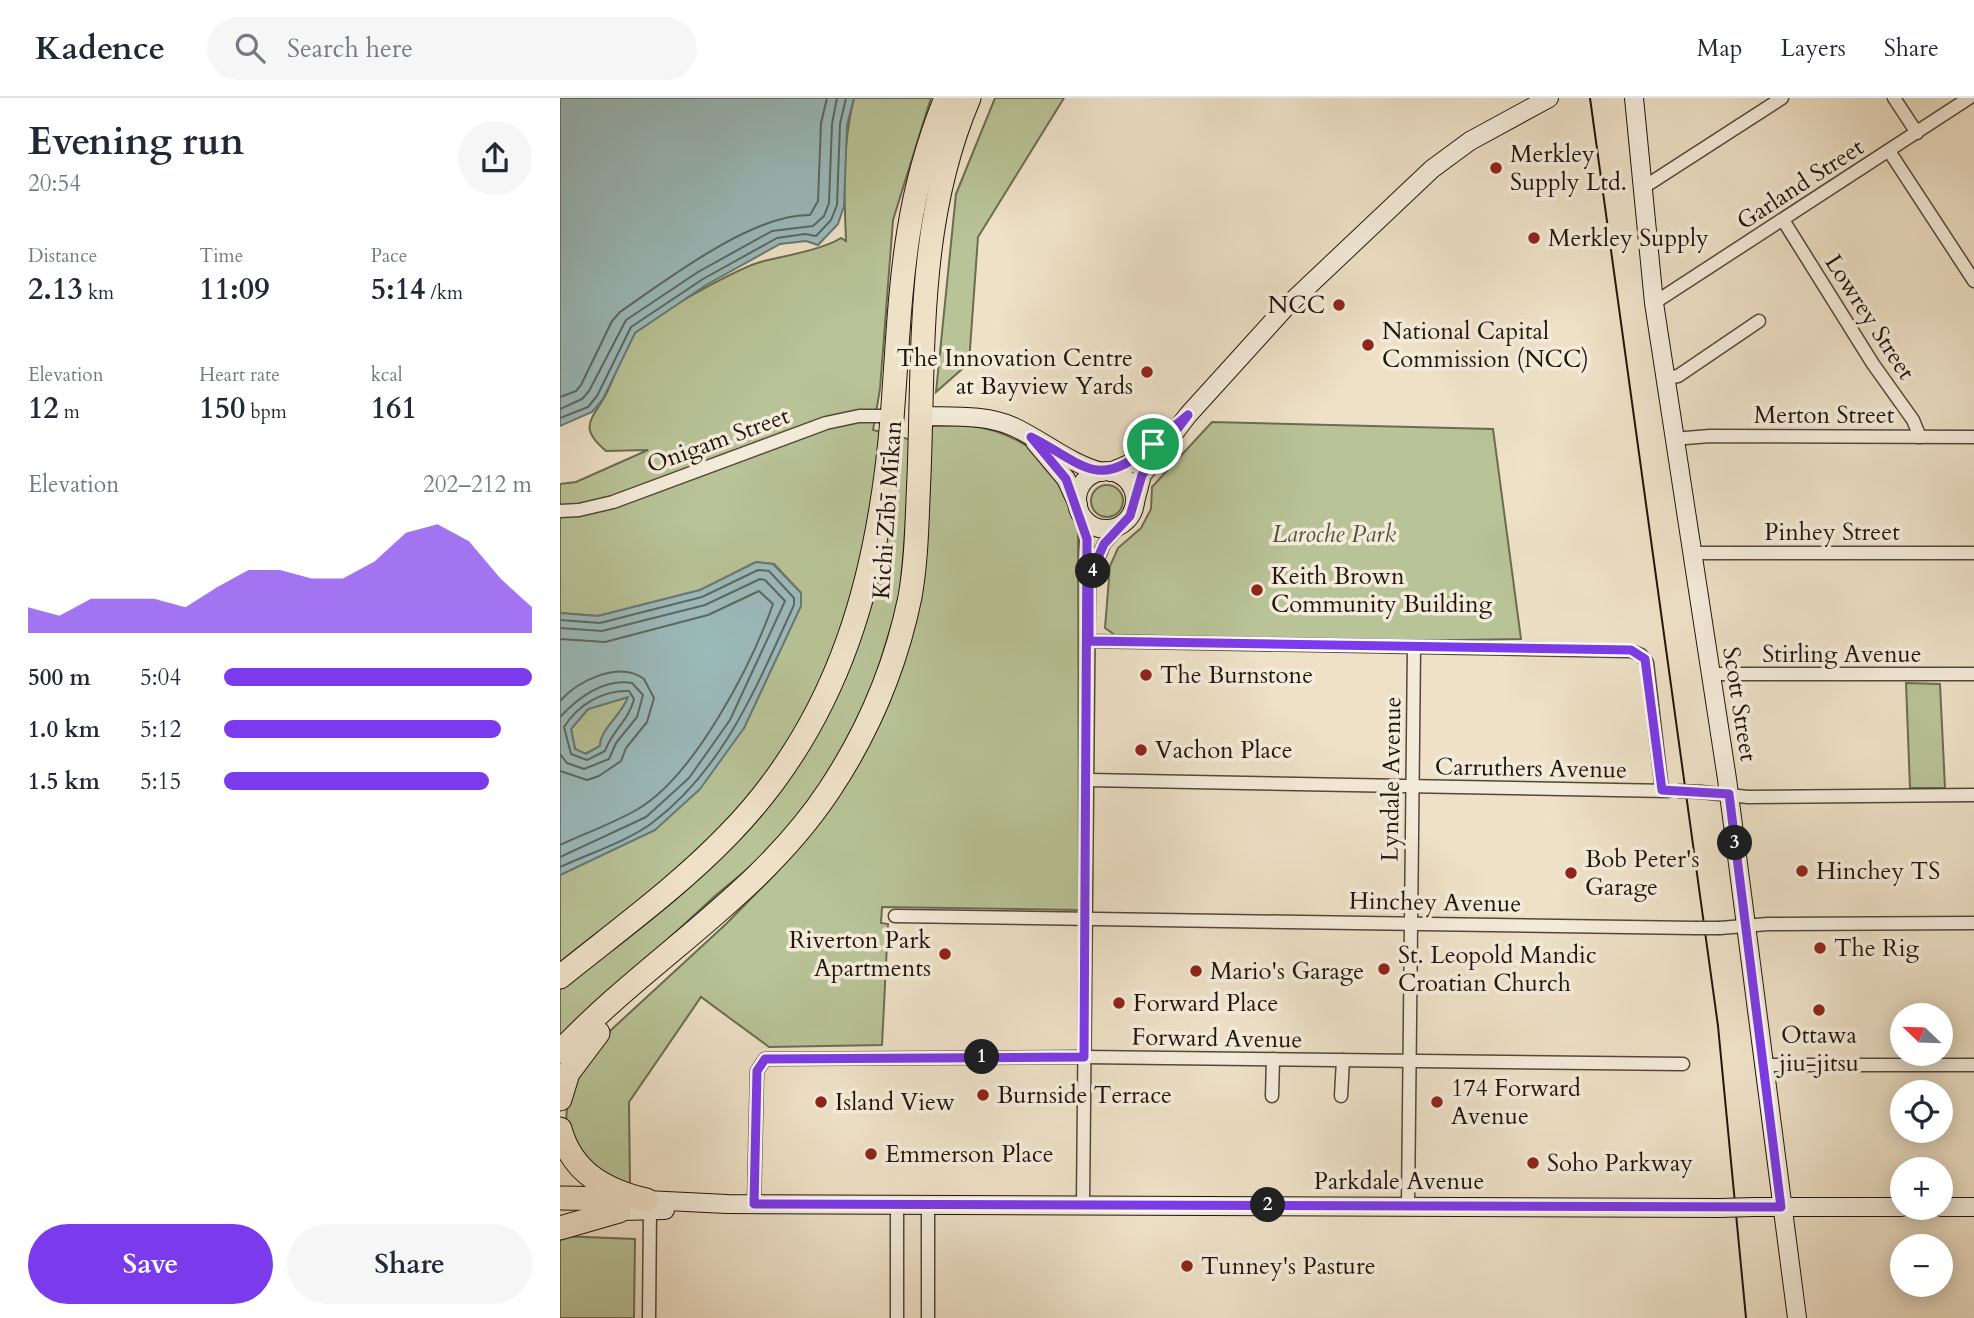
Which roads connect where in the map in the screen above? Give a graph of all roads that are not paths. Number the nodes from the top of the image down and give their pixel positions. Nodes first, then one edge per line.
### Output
1 (946, 98) edge
2 (969, 98) edge
3 (1549, 98) edge
4 (1634, 98) edge
5 (1782, 98) edge
6 (1894, 98) edge
7 (1969, 98) edge
8 (1917, 133) junction
9 (1889, 151) junction
10 (1641, 189) junction
11 (1783, 220) junction
12 (1974, 281) edge
13 (1654, 303) junction
14 (1759, 321) dead end
15 (1665, 378) junction
16 (1188, 415) junction
17 (892, 416) junction
18 (921, 416) junction
19 (1031, 437) junction
20 (1920, 437) junction
21 (1974, 437) edge
22 (1673, 439) junction
23 (1106, 472) junction
24 (1135, 502) junction
25 (1080, 510) junction
26 (560, 511) edge
27 (1121, 525) junction
28 (1691, 553) junction
29 (1974, 553) edge
30 (1089, 582) junction
31 (1089, 641) junction
32 (1414, 648) junction
33 (1710, 674) junction
34 (1974, 674) edge
35 (1088, 780) junction
36 (1411, 787) junction
37 (1662, 790) junction
38 (1729, 794) junction
39 (1974, 795) edge
40 (670, 889) junction
41 (717, 914) junction
42 (895, 916) dead end
43 (1086, 918) junction
44 (1410, 923) junction
45 (1974, 923) edge
46 (1746, 926) junction
47 (560, 965) edge
48 (560, 977) edge
49 (560, 1052) edge
50 (1084, 1057) junction
51 (1273, 1059) junction
52 (1343, 1060) junction
53 (1409, 1061) junction
54 (1684, 1065) dead end
55 (1762, 1065) junction
56 (1974, 1065) edge
57 (1272, 1096) dead end
58 (1341, 1096) dead end
59 (560, 1099) edge
60 (560, 1129) edge
61 (560, 1198) edge
62 (754, 1204) junction
63 (648, 1205) junction
64 (897, 1205) junction
65 (928, 1205) junction
66 (1083, 1205) junction
67 (1408, 1206) junction
68 (1781, 1207) junction
69 (1890, 1207) edge
70 (1953, 1207) edge
71 (1974, 1207) edge
72 (560, 1210) edge
73 (619, 1210) junction
74 (560, 1228) edge
75 (649, 1318) edge
76 (897, 1318) edge
77 (928, 1318) edge
78 (1797, 1318) edge

1 - 17 highway, Kichi Zībī Mīkan
2 - 18 highway, Kichi Zībī Mīkan
3 - 16 main road
4 - 10 main road, Scott Street
5 - 10 street
6 - 8 street
7 - 8 street, Garland Street
8 - 9 street, Garland Street
9 - 11 street, Garland Street
9 - 12 street
10 - 13 main road, Scott Street
11 - 13 street, Garland Street
11 - 20 street, Lowrey Street
13 - 15 main road, Scott Street
14 - 15 street
15 - 22 main road, Scott Street
16 - 23 main road
16 - 24 main road
17 - 18 highway
17 - 26 street, Onigam Street
17 - 40 highway, Kichi Zībī Mīkan
18 - 19 main road
18 - 41 highway, Kichi Zībī Mīkan
19 - 23 main road
19 - 25 main road
20 - 21 street, Merton Street
20 - 22 street, Merton Street
22 - 28 main road, Scott Street
23 - 24 main road
23 - 25 main road
24 - 27 main road
25 - 27 main road
25 - 30 street
27 - 30 street
28 - 29 street, Pinhey Street
28 - 33 main road, Scott Street
30 - 31 street
31 - 32 street
31 - 35 street
32 - 36 street, Lyndale Avenue
32 - 37 street
33 - 34 street, Stirling Avenue
33 - 38 main road, Scott Street
35 - 36 street, Carruthers Avenue
35 - 43 street
36 - 37 street, Carruthers Avenue
36 - 44 street, Lyndale Avenue
37 - 38 street, Carruthers Avenue, bridge
38 - 39 street, Carruthers Avenue
38 - 46 main road, Scott Street
40 - 47 highway
40 - 48 highway, Kichi Zībī Mīkan
41 - 49 highway, Kichi Zībī Mīkan
41 - 59 highway
42 - 43 street, Hinchey Avenue
43 - 44 street, Hinchey Avenue
43 - 50 street
44 - 46 street, Hinchey Avenue, bridge
44 - 53 street, Lyndale Avenue
45 - 46 street, Hinchey Avenue
46 - 55 main road, Scott Street
50 - 51 street, Forward Avenue
50 - 62 street, Forward Avenue
50 - 66 street
51 - 52 street, Forward Avenue
51 - 57 street
52 - 53 street, Forward Avenue
52 - 58 street
53 - 54 street, Forward Avenue
53 - 67 street, Lyndale Avenue
55 - 56 street
55 - 68 main road, Scott Street
60 - 63 highway
61 - 63 highway
62 - 63 main road, Parkdale Avenue
62 - 64 main road, Parkdale Avenue
63 - 73 main road, Parkdale Avenue
63 - 75 street
64 - 65 main road, Parkdale Avenue
64 - 76 street
65 - 66 main road, Parkdale Avenue
65 - 77 street
66 - 67 main road, Parkdale Avenue
67 - 68 main road, Parkdale Avenue, bridge
68 - 69 main road, Parkdale Avenue
68 - 78 main road, Scott Street
70 - 71 main road
72 - 73 highway
73 - 74 highway

